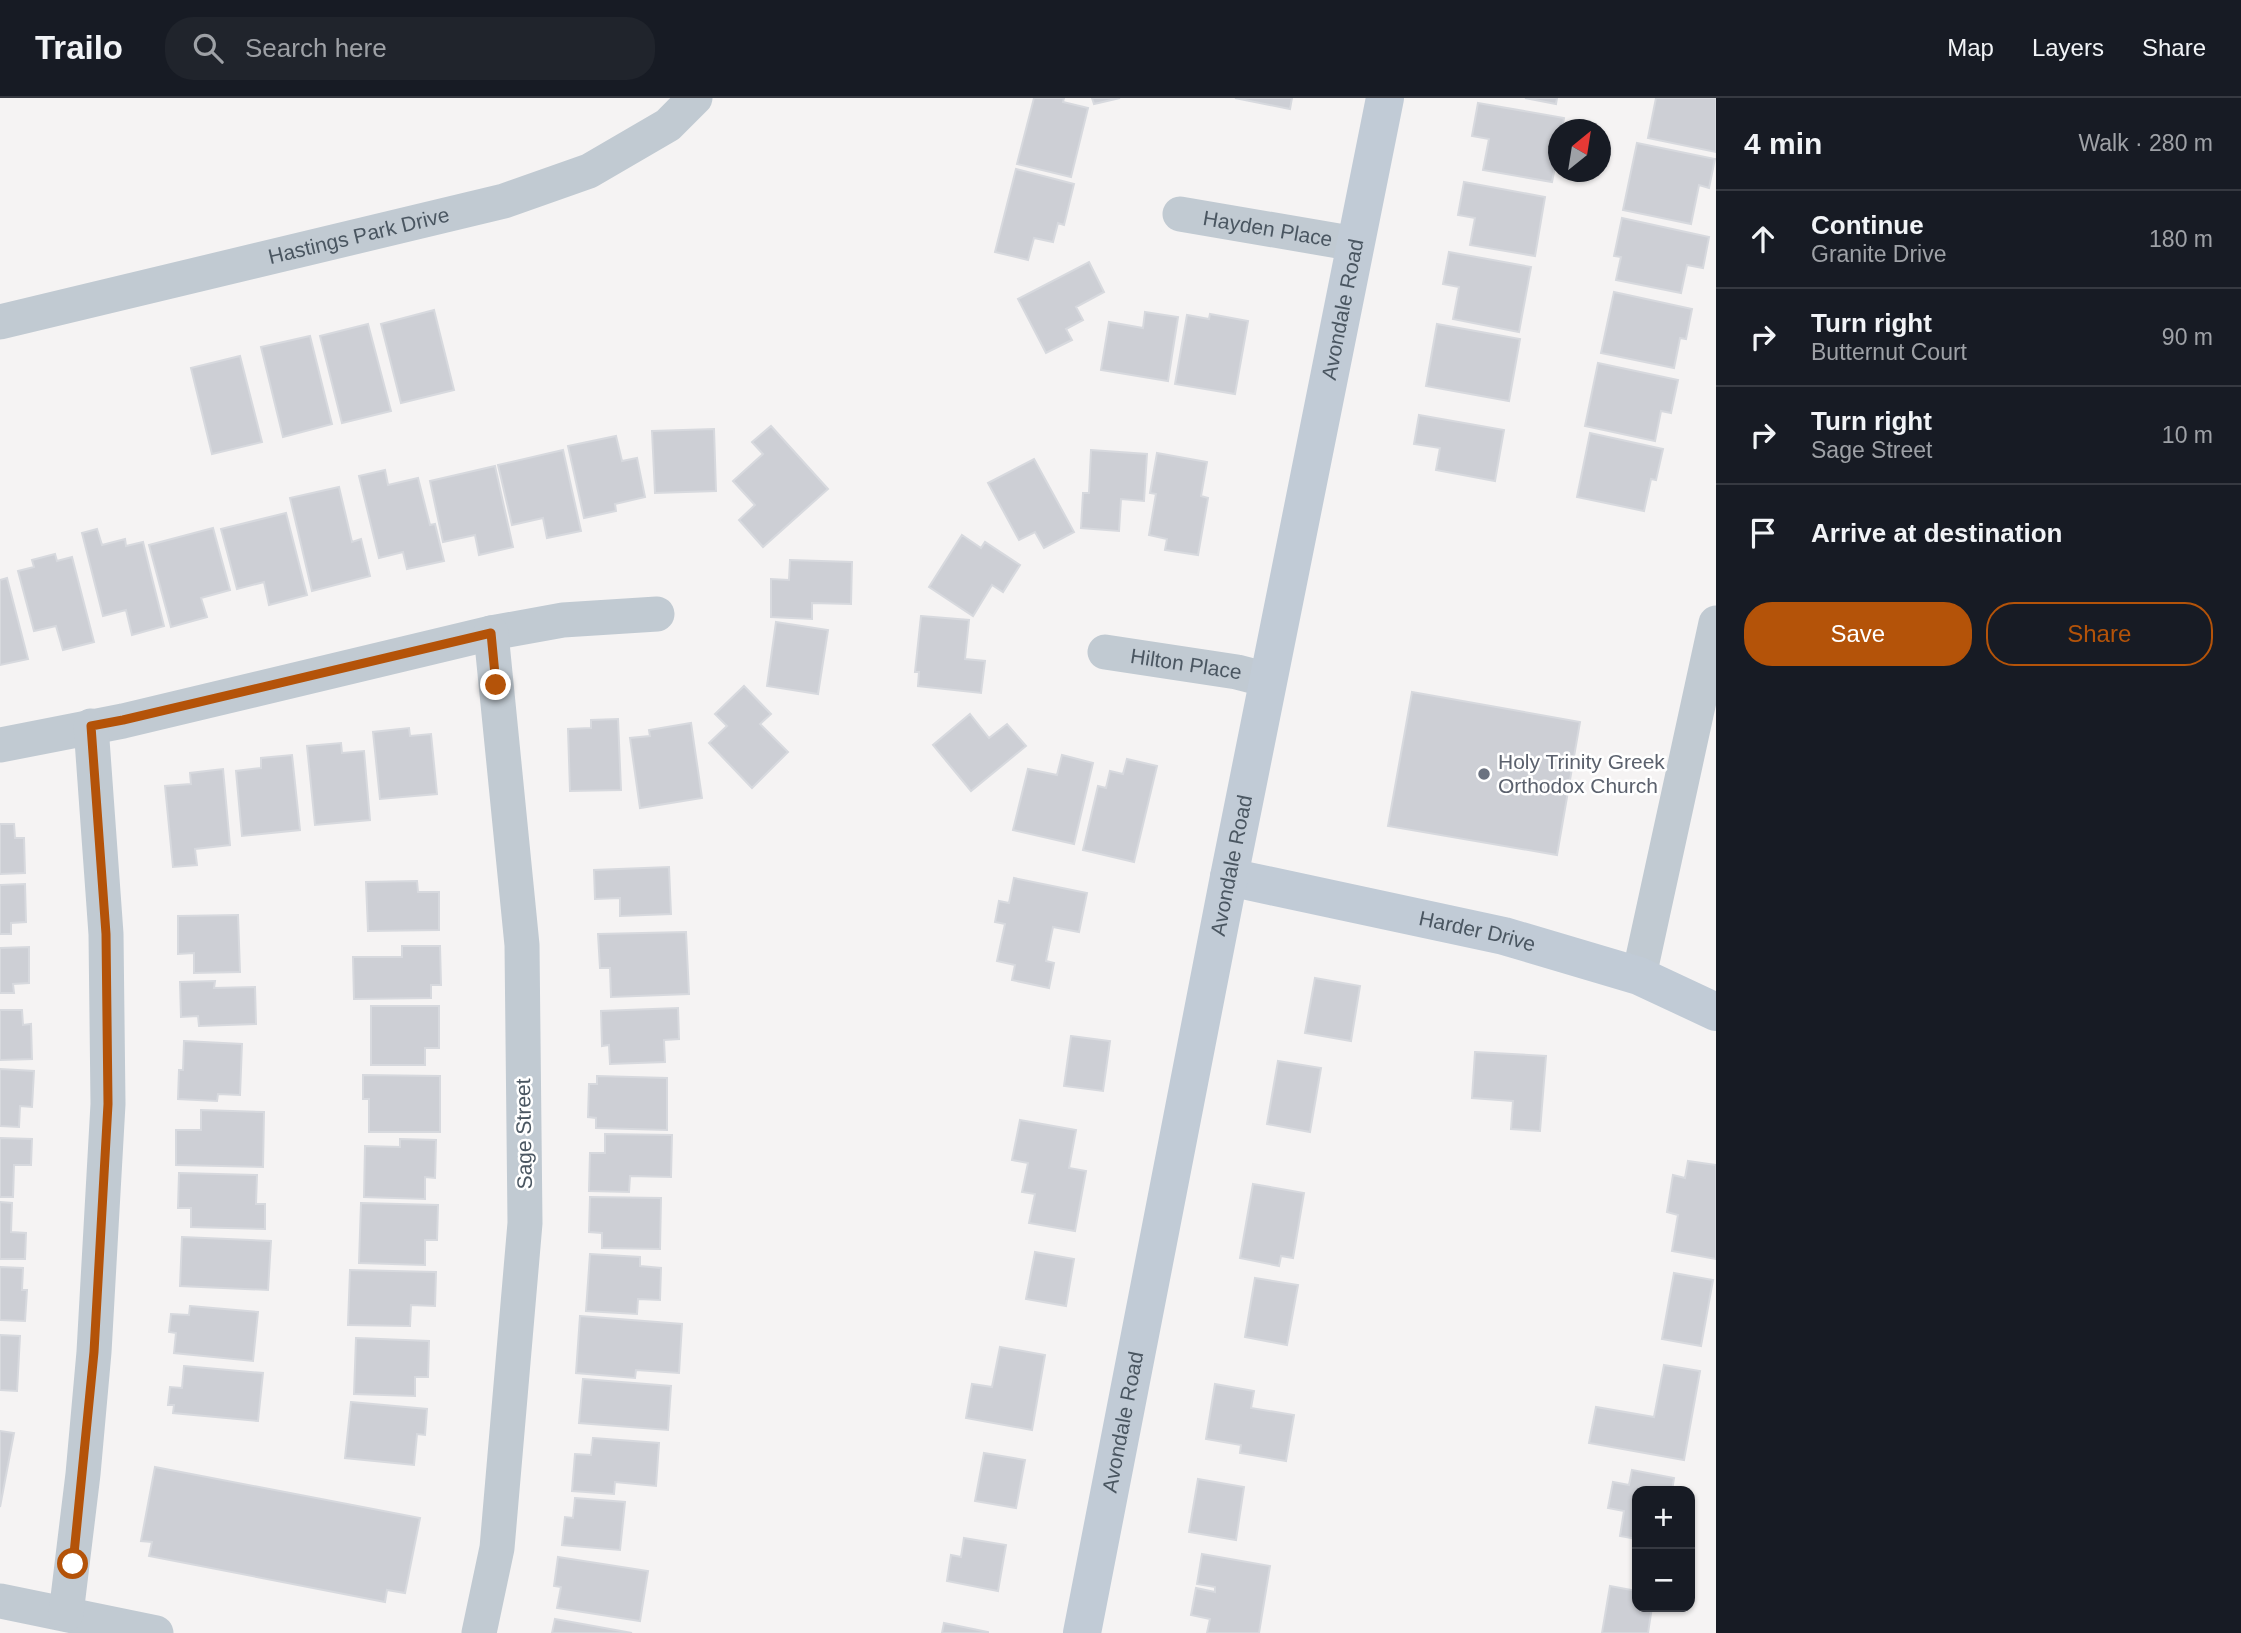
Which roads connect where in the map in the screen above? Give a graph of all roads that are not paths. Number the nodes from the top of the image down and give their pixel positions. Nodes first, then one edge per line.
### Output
1 (695, 98) edge
2 (1385, 98) edge
3 (1180, 214) dead end
4 (1356, 244) junction
5 (0, 321) edge
6 (657, 614) dead end
7 (1716, 623) edge
8 (491, 633) junction
9 (1105, 652) dead end
10 (1268, 680) junction
11 (91, 726) junction
12 (0, 745) edge
13 (1228, 877) junction
14 (1639, 976) junction
15 (1716, 1012) edge
16 (0, 1601) edge
17 (66, 1614) junction
18 (156, 1633) edge
19 (479, 1633) edge
20 (1082, 1633) edge

1 - 5 street, Hastings Park Drive
2 - 4 street, Avondale Road
3 - 4 street, Hayden Place
4 - 10 street, Avondale Road
6 - 8 street
7 - 14 street
8 - 11 street
8 - 19 street, Sage Street
9 - 10 street, Hilton Place
10 - 13 street, Avondale Road
11 - 12 street
11 - 17 street
13 - 14 street, Harder Drive
13 - 20 street, Avondale Road
14 - 15 street, Harder Drive
16 - 17 street
17 - 18 street

